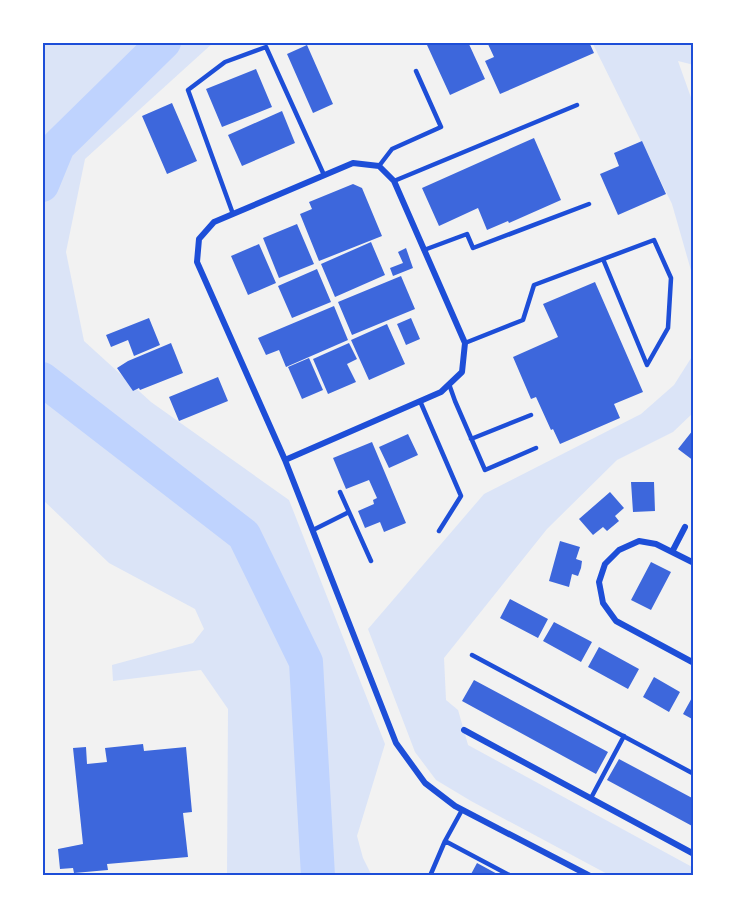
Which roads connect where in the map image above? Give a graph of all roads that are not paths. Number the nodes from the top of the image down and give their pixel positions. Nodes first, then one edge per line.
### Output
1 (416, 71) dead end
2 (577, 105) dead end
3 (379, 166) junction
4 (324, 175) junction
5 (394, 181) junction
6 (590, 204) dead end
7 (233, 214) junction
8 (424, 250) junction
9 (603, 259) junction
10 (465, 343) junction
11 (449, 384) junction
12 (420, 401) junction
13 (531, 415) dead end
14 (471, 439) junction
15 (536, 448) dead end
16 (285, 460) junction
17 (340, 492) dead end
18 (349, 512) junction
19 (685, 527) dead end
20 (313, 530) junction
21 (439, 531) dead end
22 (672, 552) junction
23 (371, 561) dead end
24 (694, 563) edge
25 (472, 655) dead end
26 (694, 663) edge
27 (464, 730) dead end
28 (624, 736) junction
29 (694, 774) edge
30 (591, 798) junction
31 (462, 810) junction
32 (445, 841) junction
33 (694, 854) edge
34 (430, 876) edge
35 (511, 876) edge
36 (590, 876) edge

1 - 3 lane
2 - 5 lane
3 - 4 street
3 - 5 street
4 - 7 street
4 - 7 lane
5 - 8 street
6 - 8 lane
7 - 16 street
8 - 10 street
9 - 9 lane
9 - 10 lane
10 - 11 street
11 - 12 street
11 - 14 lane
12 - 16 street
12 - 21 lane
13 - 14 lane
14 - 15 lane
16 - 20 street
17 - 18 lane
18 - 20 lane
18 - 23 lane
19 - 22 street
20 - 31 street
22 - 24 street
22 - 26 street
25 - 28 lane
27 - 30 street
28 - 29 lane
28 - 30 lane
30 - 33 street
31 - 32 lane
31 - 36 street
32 - 34 lane
32 - 35 lane

